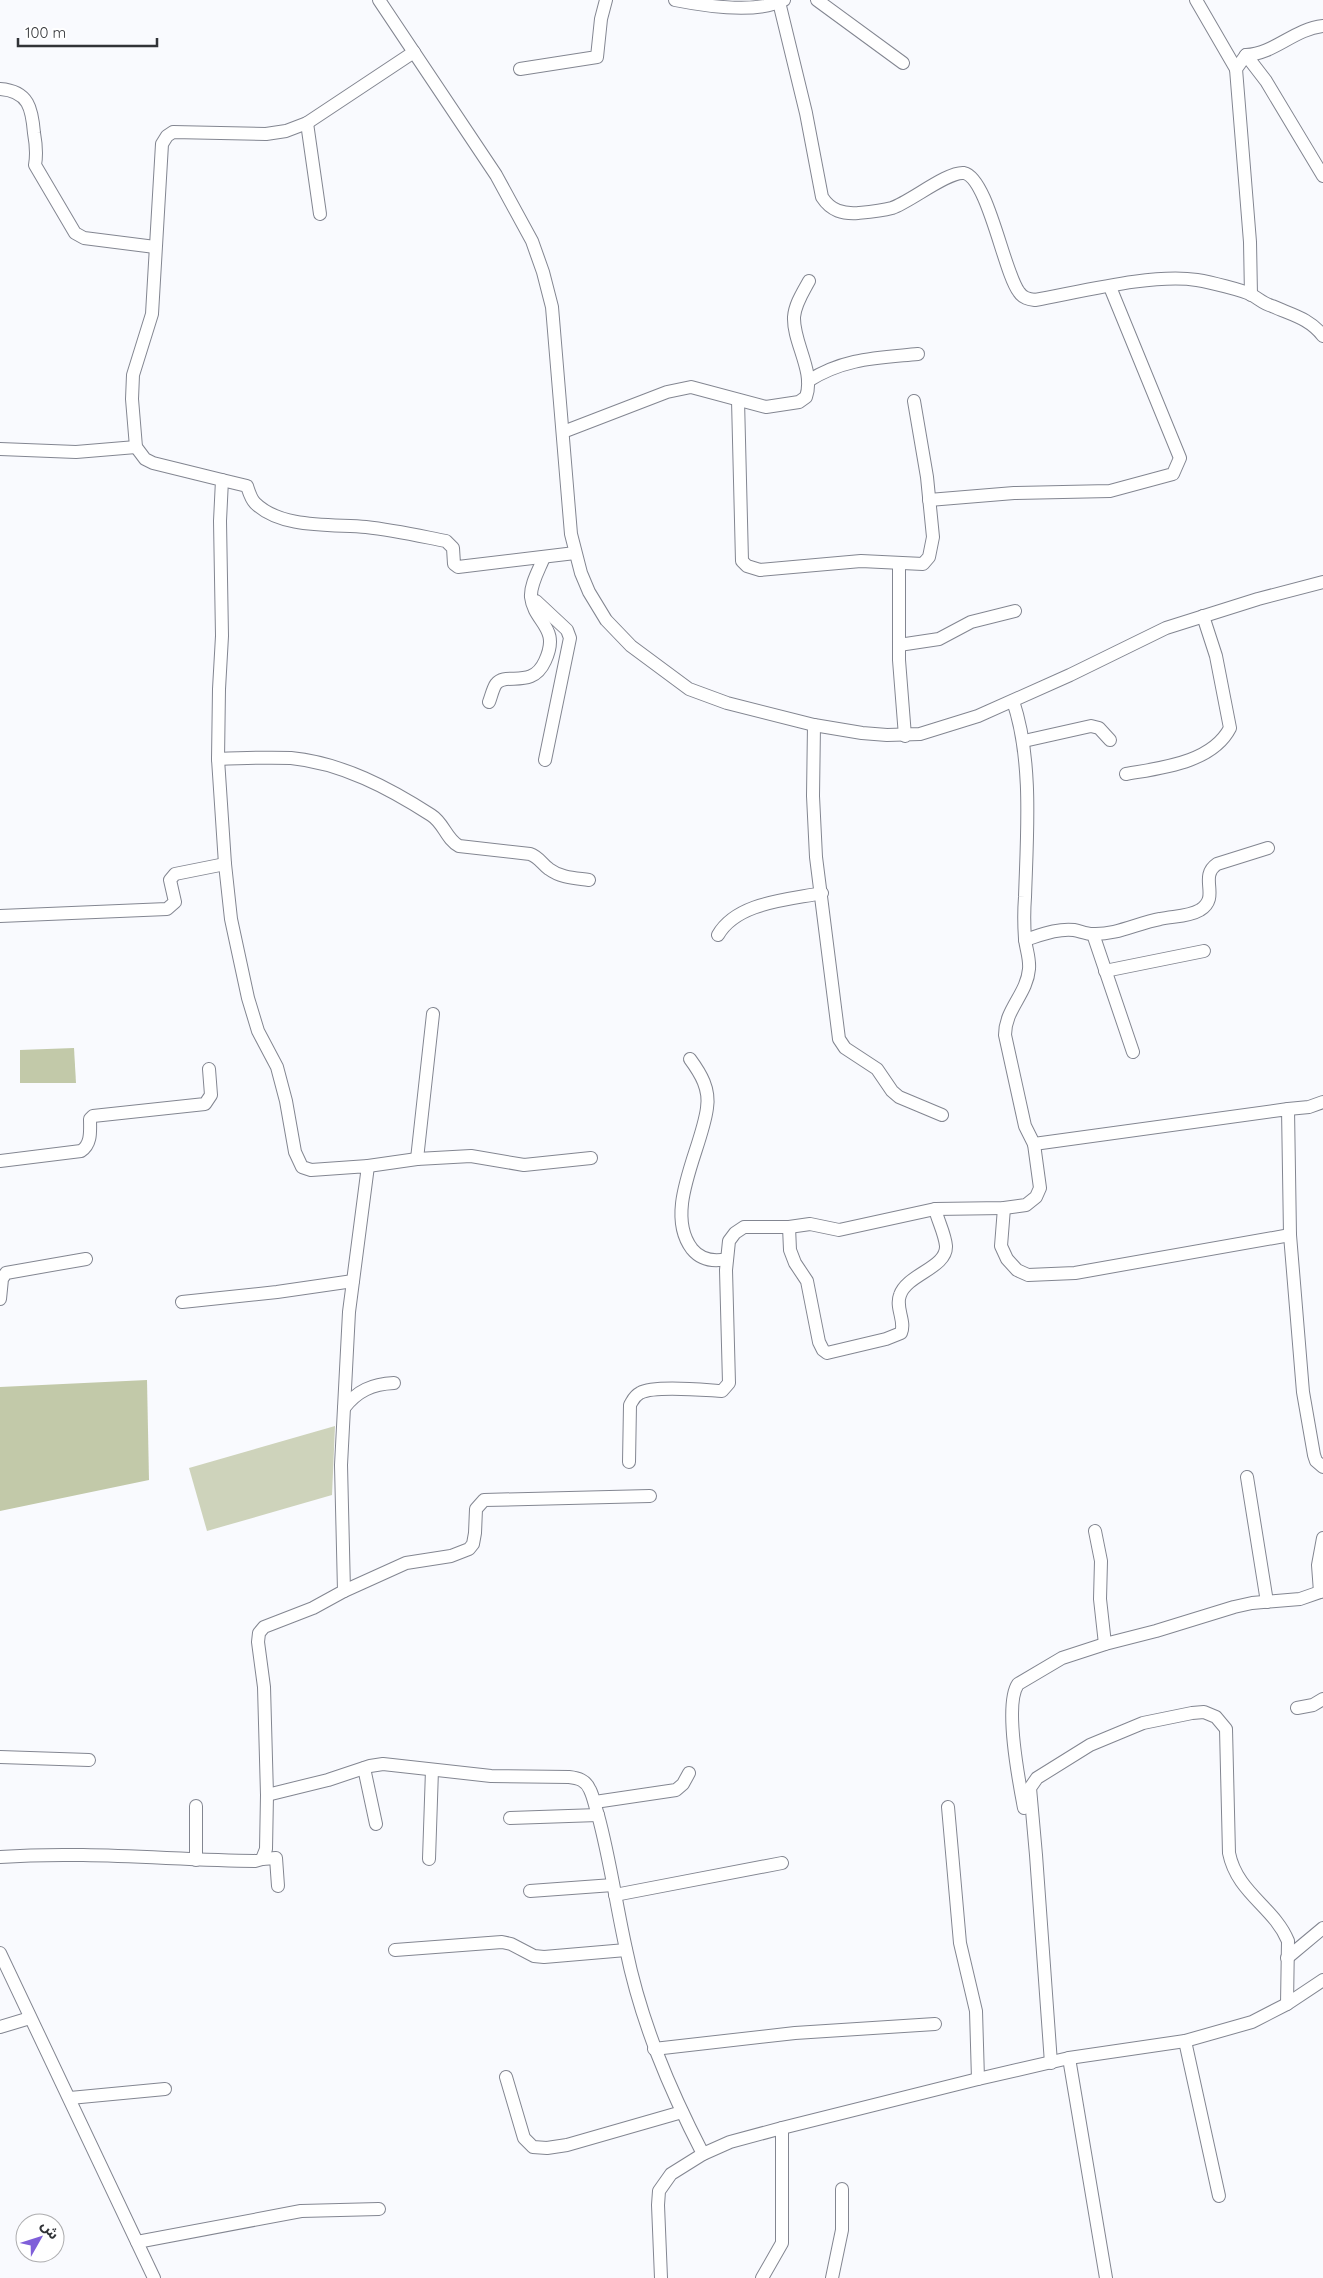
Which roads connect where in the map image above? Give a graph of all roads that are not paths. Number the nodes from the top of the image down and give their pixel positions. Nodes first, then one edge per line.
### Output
1 (379, 0) edge
2 (606, 0) edge
3 (675, 0) edge
4 (817, 0) edge
5 (1196, 0) edge
6 (781, 1) edge
7 (1323, 26) edge
8 (414, 52) junction
9 (1246, 55) junction
10 (902, 63) dead end
11 (520, 68) dead end
12 (1236, 69) junction
13 (0, 89) edge
14 (307, 123) junction
15 (1323, 176) edge
16 (320, 214) dead end
17 (155, 247) junction
18 (809, 281) dead end
19 (1110, 287) junction
20 (1251, 295) junction
21 (1319, 324) edge
22 (1323, 336) edge
23 (918, 354) dead end
24 (808, 381) junction
25 (738, 400) junction
26 (914, 401) dead end
27 (563, 432) junction
28 (136, 447) junction
29 (0, 449) edge
30 (222, 480) junction
31 (929, 500) junction
32 (575, 553) junction
33 (544, 556) junction
34 (899, 564) junction
35 (1323, 582) edge
36 (531, 596) junction
37 (1015, 611) dead end
38 (1203, 616) junction
39 (899, 645) junction
40 (1013, 701) junction
41 (489, 702) dead end
42 (814, 725) junction
43 (904, 736) junction
44 (1110, 740) dead end
45 (1024, 741) junction
46 (218, 759) junction
47 (545, 760) dead end
48 (1126, 774) dead end
49 (1268, 848) dead end
50 (224, 864) junction
51 (589, 880) dead end
52 (822, 893) junction
53 (0, 916) edge
54 (1093, 934) junction
55 (718, 935) dead end
56 (1026, 940) junction
57 (1204, 951) dead end
58 (1105, 971) junction
59 (434, 1014) dead end
60 (1133, 1052) dead end
61 (690, 1058) dead end
62 (209, 1069) dead end
63 (1323, 1102) edge
64 (1288, 1109) junction
65 (942, 1115) dead end
66 (1034, 1144) junction
67 (591, 1158) dead end
68 (416, 1159) junction
69 (0, 1161) edge
70 (368, 1166) junction
71 (1004, 1208) junction
72 (935, 1209) junction
73 (789, 1227) junction
74 (1290, 1235) junction
75 (86, 1259) dead end
76 (726, 1259) junction
77 (353, 1280) junction
78 (0, 1299) edge
79 (182, 1302) dead end
80 (394, 1383) dead end
81 (344, 1408) junction
82 (629, 1462) dead end
83 (1323, 1467) edge
84 (1248, 1477) dead end
85 (650, 1496) dead end
86 (1095, 1531) dead end
87 (1323, 1538) edge
88 (344, 1591) junction
89 (1322, 1592) edge
90 (1267, 1602) junction
91 (1105, 1644) junction
92 (1323, 1699) edge
93 (1297, 1708) dead end
94 (0, 1757) edge
95 (89, 1760) dead end
96 (364, 1768) junction
97 (432, 1770) junction
98 (689, 1773) dead end
99 (267, 1795) junction
100 (594, 1802) junction
101 (196, 1806) dead end
102 (948, 1807) dead end
103 (598, 1815) junction
104 (510, 1818) dead end
105 (376, 1824) dead end
106 (1036, 1855) junction
107 (0, 1857) edge
108 (262, 1859) junction
109 (196, 1860) junction
110 (429, 1860) dead end
111 (782, 1863) dead end
112 (278, 1886) dead end
113 (614, 1890) junction
114 (530, 1891) dead end
115 (1323, 1928) edge
116 (395, 1950) dead end
117 (626, 1950) junction
118 (0, 1954) edge
119 (1288, 1958) junction
120 (4, 1971) edge
121 (1323, 1980) edge
122 (1287, 2004) junction
123 (30, 2018) junction
124 (934, 2024) dead end
125 (0, 2027) edge
126 (1185, 2041) junction
127 (654, 2049) junction
128 (1069, 2058) junction
129 (1051, 2063) junction
130 (506, 2076) dead end
131 (978, 2079) junction
132 (165, 2089) dead end
133 (70, 2098) junction
134 (682, 2112) junction
135 (782, 2128) junction
136 (703, 2154) junction
137 (842, 2189) dead end
138 (1218, 2196) dead end
139 (379, 2210) dead end
140 (137, 2242) junction
141 (154, 2278) edge
142 (661, 2278) edge
143 (762, 2278) edge
144 (832, 2278) edge
145 (1106, 2278) edge

1 - 8 street
2 - 11 street
3 - 6 street
4 - 10 street
5 - 12 street
6 - 19 street
7 - 9 street
8 - 14 street
8 - 27 street
9 - 12 street
9 - 15 street
12 - 20 street
13 - 17 street
14 - 16 street
14 - 17 street
17 - 28 street
18 - 24 street
19 - 20 street
19 - 31 street
20 - 21 street
21 - 22 street
23 - 24 street
24 - 25 street
25 - 27 street
25 - 34 street
26 - 31 street
27 - 32 street
28 - 29 street
28 - 30 street
30 - 33 street
30 - 46 street
31 - 34 street
32 - 33 street
32 - 42 street
33 - 36 street
34 - 39 street
35 - 38 street
36 - 41 street
36 - 47 street
37 - 39 street
38 - 40 street
38 - 48 street
39 - 43 street
40 - 43 street
40 - 45 street
42 - 43 street
42 - 52 street
44 - 45 street
45 - 56 street
46 - 50 street
46 - 51 street
49 - 54 street
50 - 53 street
50 - 70 street
52 - 55 street
52 - 65 street
54 - 56 street
54 - 58 street
56 - 66 street
57 - 58 street
58 - 60 street
59 - 68 street
61 - 76 street
62 - 69 street
63 - 64 street
64 - 66 street
64 - 74 street
66 - 71 street
67 - 68 street
68 - 70 street
70 - 77 street
71 - 72 street
71 - 74 street
72 - 73 street
72 - 73 street
73 - 76 street
74 - 83 street
75 - 78 street
76 - 82 street
77 - 79 street
77 - 81 street
80 - 81 street
81 - 88 street
84 - 90 street
85 - 88 street
86 - 91 street
87 - 89 street
88 - 99 street
89 - 90 street
90 - 91 street
91 - 106 street
92 - 93 street
94 - 95 street
96 - 97 street
96 - 99 street
96 - 105 street
97 - 100 street
97 - 110 street
98 - 100 street
99 - 108 street
100 - 103 street
101 - 109 street
102 - 131 street
103 - 104 street
103 - 113 street
106 - 119 street
106 - 129 street
107 - 109 street
108 - 109 street
108 - 112 street
111 - 113 street
113 - 114 street
113 - 117 street
115 - 119 street
116 - 117 street
117 - 127 street
118 - 120 street
119 - 122 street
120 - 123 street
121 - 122 street
122 - 126 street
123 - 125 street
123 - 133 street
124 - 127 street
126 - 128 street
126 - 138 street
127 - 134 street
128 - 129 street
128 - 145 street
129 - 131 street
130 - 134 street
131 - 135 street
132 - 133 street
133 - 140 street
134 - 136 street
135 - 136 street
135 - 143 street
136 - 142 street
137 - 144 street
139 - 140 street
140 - 141 street

